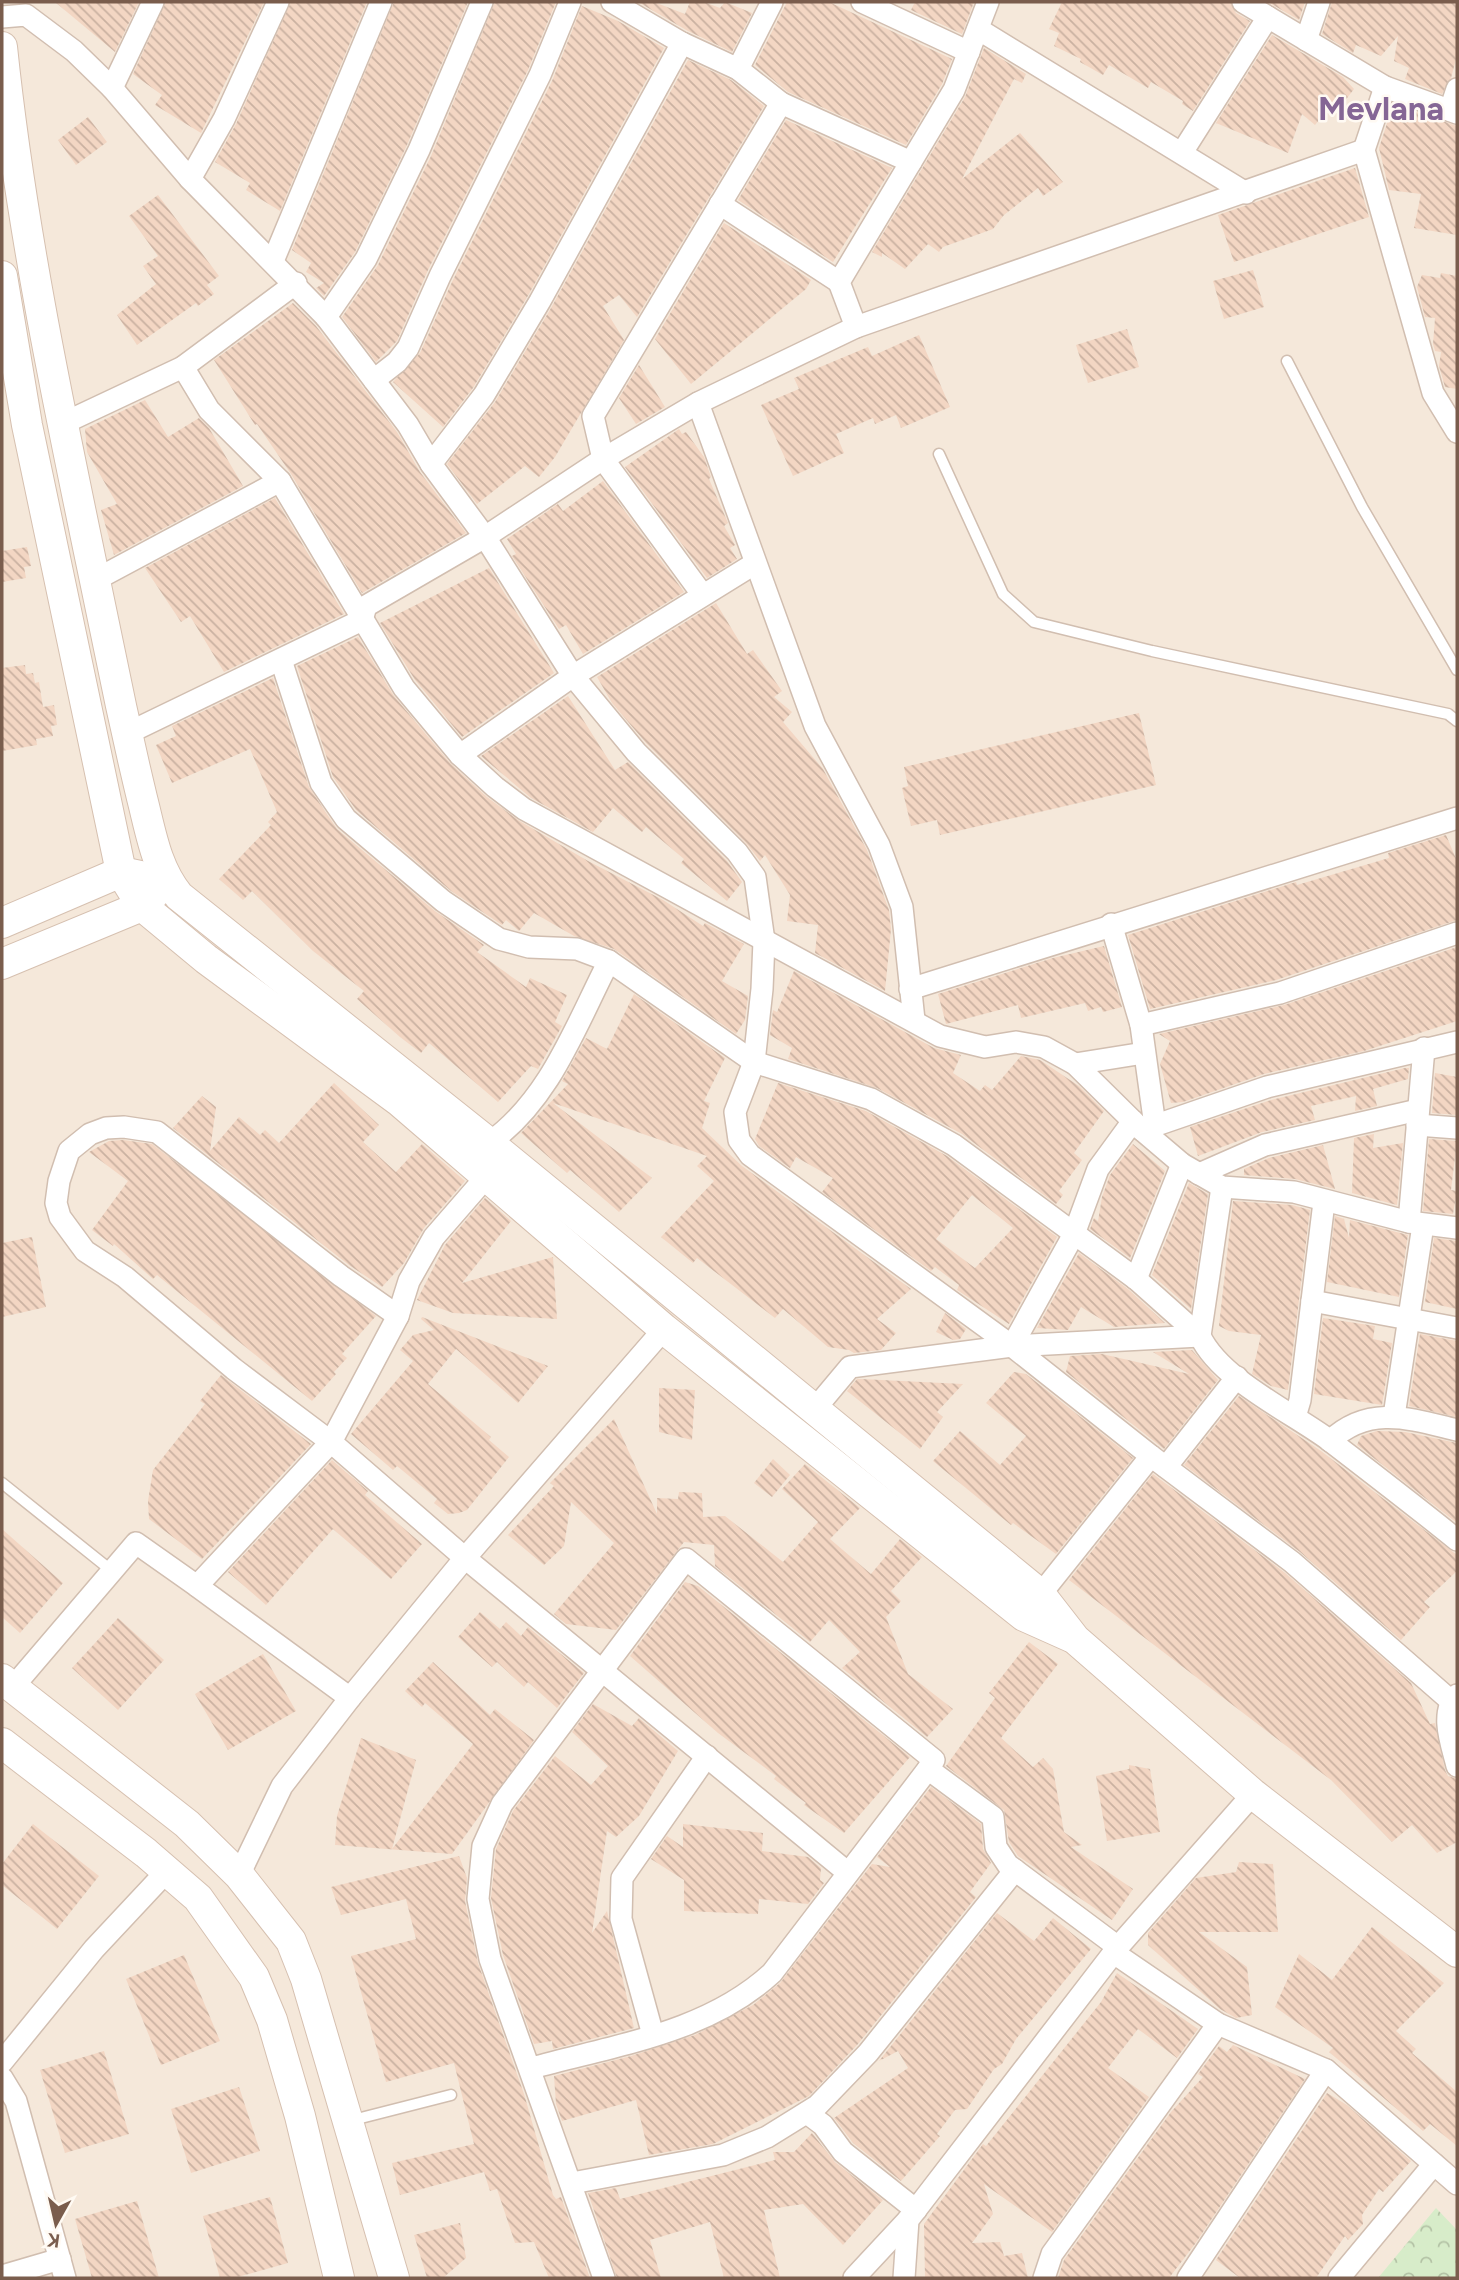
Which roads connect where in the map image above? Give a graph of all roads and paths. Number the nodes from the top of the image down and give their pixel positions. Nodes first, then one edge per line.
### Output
1 (153, 2) edge
2 (278, 2) edge
3 (380, 2) edge
4 (482, 2) edge
5 (570, 2) edge
6 (612, 2) edge
7 (772, 2) edge
8 (862, 2) edge
9 (988, 2) edge
10 (1243, 2) edge
11 (1320, 2) edge
12 (30, 8) edge
13 (2, 17) edge
14 (1268, 17) junction
15 (978, 29) junction
16 (1306, 40) junction
17 (682, 43) junction
18 (2, 47) edge
19 (969, 51) junction
20 (738, 69) junction
21 (1385, 87) junction
22 (112, 88) junction
23 (1457, 89) edge
24 (781, 103) junction
25 (1453, 112) edge
26 (1364, 150) junction
27 (1183, 151) junction
28 (911, 162) junction
29 (190, 179) junction
30 (1246, 193) junction
31 (720, 204) junction
32 (273, 261) junction
33 (839, 282) junction
34 (296, 284) junction
35 (3, 288) edge
36 (326, 317) junction
37 (856, 327) junction
38 (1287, 361) dead end
39 (183, 367) junction
40 (374, 380) junction
41 (698, 403) junction
42 (64, 423) junction
43 (1457, 432) edge
44 (939, 454) dead end
45 (603, 459) junction
46 (431, 464) junction
47 (279, 481) junction
48 (485, 537) junction
49 (754, 564) junction
50 (95, 580) junction
51 (702, 594) junction
52 (362, 620) junction
53 (281, 660) junction
54 (1457, 670) edge
55 (573, 676) junction
56 (1457, 721) edge
57 (126, 734) junction
58 (460, 755) junction
59 (1457, 818) edge
60 (121, 872) junction
61 (167, 882) junction
62 (142, 906) junction
63 (2, 923) edge
64 (1111, 924) junction
65 (1457, 933) edge
66 (764, 941) junction
67 (609, 961) junction
68 (2, 964) edge
69 (910, 989) junction
70 (914, 1020) junction
71 (1140, 1024) junction
72 (1457, 1042) edge
73 (1424, 1048) junction
74 (1144, 1053) junction
75 (754, 1062) junction
76 (1074, 1064) junction
77 (1418, 1117) junction
78 (1143, 1126) junction
79 (1457, 1128) edge
80 (489, 1143) junction
81 (1191, 1169) junction
82 (487, 1176) junction
83 (1222, 1187) junction
84 (1324, 1202) junction
85 (1416, 1224) junction
86 (1457, 1228) edge
87 (1074, 1234) junction
88 (1136, 1279) junction
89 (1312, 1301) junction
90 (398, 1316) junction
91 (1410, 1321) junction
92 (1457, 1328) edge
93 (664, 1329) junction
94 (1200, 1336) junction
95 (1012, 1346) junction
96 (1237, 1377) junction
97 (814, 1410) junction
98 (1394, 1416) junction
99 (1295, 1417) junction
100 (1457, 1430) edge
101 (331, 1441) junction
102 (1330, 1441) junction
103 (1158, 1461) junction
104 (2, 1483) edge
105 (1457, 1540) edge
106 (465, 1558) junction
107 (112, 1571) junction
108 (197, 1586) junction
109 (1032, 1605) junction
110 (602, 1668) junction
111 (7, 1683) edge
112 (350, 1698) junction
113 (1454, 1698) edge
114 (2, 1743) edge
115 (707, 1756) junction
116 (1457, 1766) edge
117 (928, 1769) junction
118 (1253, 1794) junction
119 (1015, 1870) junction
120 (167, 1871) junction
121 (847, 1872) junction
122 (239, 1875) junction
123 (1116, 1950) junction
124 (1457, 1952) edge
125 (1218, 2024) junction
126 (653, 2035) junction
127 (2, 2063) edge
128 (532, 2068) junction
129 (1326, 2070) junction
130 (2, 2078) edge
131 (452, 2095) dead end
132 (807, 2113) junction
133 (348, 2121) junction
134 (1434, 2164) junction
135 (572, 2183) junction
136 (1457, 2184) edge
137 (912, 2215) junction
138 (63, 2269) edge
139 (2, 2276) edge
140 (1192, 2277) edge
141 (338, 2278) edge
142 (394, 2278) edge
143 (604, 2278) edge
144 (854, 2278) edge
145 (904, 2278) edge
146 (1044, 2278) edge
147 (1339, 2278) edge

1 - 22 street
2 - 29 street
3 - 32 street
4 - 36 street
5 - 40 street
6 - 17 street
7 - 20 street
8 - 19 street
9 - 15 street
10 - 14 street
11 - 16 street
12 - 13 street
12 - 22 street
14 - 16 street
14 - 27 street
15 - 19 street
15 - 27 street
16 - 21 street
17 - 20 street
17 - 46 street
18 - 42 street
19 - 28 street
20 - 24 street
21 - 25 street
21 - 26 street
22 - 29 street
23 - 25 street
24 - 28 street
24 - 31 street
26 - 30 street
26 - 43 street
27 - 30 street
28 - 33 street
29 - 32 street
30 - 37 street
31 - 33 street
31 - 45 street
32 - 34 street
33 - 37 street
34 - 36 street
34 - 39 street
35 - 60 street
36 - 40 street
37 - 41 street
38 - 54 lane
39 - 42 street
39 - 47 street
40 - 46 street
41 - 45 street
41 - 49 street
42 - 50 street
44 - 56 lane
45 - 48 street
45 - 51 street
46 - 48 street
47 - 50 street
47 - 52 street
48 - 52 street
48 - 55 street
49 - 51 street
49 - 69 street
50 - 57 street
51 - 55 street
52 - 53 street
52 - 58 street
53 - 57 street
53 - 67 street
55 - 58 street
55 - 66 street
57 - 61 street
58 - 66 street
59 - 64 street
60 - 61 street
60 - 62 street
60 - 63 street
61 - 62 street
61 - 80 street
62 - 68 street
62 - 82 street
64 - 69 street
64 - 71 street
65 - 71 street
66 - 70 street
66 - 75 street
67 - 75 street
67 - 80 street
69 - 70 street
70 - 76 street
71 - 74 street
72 - 73 street
73 - 77 street
73 - 78 street
74 - 76 street
74 - 78 street
75 - 87 street
75 - 95 street
76 - 78 street
77 - 79 street
77 - 81 street
77 - 85 street
78 - 81 street
78 - 87 street
80 - 97 street
81 - 83 street
81 - 88 street
82 - 90 street
82 - 93 street
83 - 84 street
83 - 94 street
84 - 85 street
84 - 89 street
85 - 86 street
85 - 91 street
87 - 88 street
87 - 95 street
88 - 94 street
89 - 91 street
89 - 99 street
90 - 101 street
90 - 101 street
91 - 92 street
91 - 98 street
93 - 106 street
93 - 109 street
94 - 95 street
94 - 96 street
95 - 97 street
95 - 103 street
96 - 99 street
96 - 103 street
97 - 109 street
98 - 100 street
98 - 102 street
99 - 102 street
101 - 106 street
101 - 108 street
102 - 105 street
103 - 109 street
103 - 113 street
104 - 107 lane
106 - 110 street
106 - 112 street
107 - 108 street
107 - 111 street
108 - 112 street
109 - 118 street
110 - 115 street
110 - 117 street
110 - 128 street
111 - 122 street
112 - 122 street
113 - 116 street
114 - 120 street
115 - 121 street
115 - 126 street
117 - 119 street
117 - 121 street
118 - 123 street
118 - 124 street
119 - 123 street
119 - 132 street
120 - 127 street
120 - 141 street
121 - 126 street
122 - 133 street
123 - 125 street
123 - 137 street
125 - 129 street
125 - 146 street
126 - 128 street
128 - 135 street
129 - 134 street
129 - 140 street
130 - 138 street
131 - 133 lane
132 - 135 street
132 - 137 street
133 - 142 street
134 - 136 street
134 - 147 street
135 - 143 street
137 - 144 street
137 - 145 street
138 - 139 street

